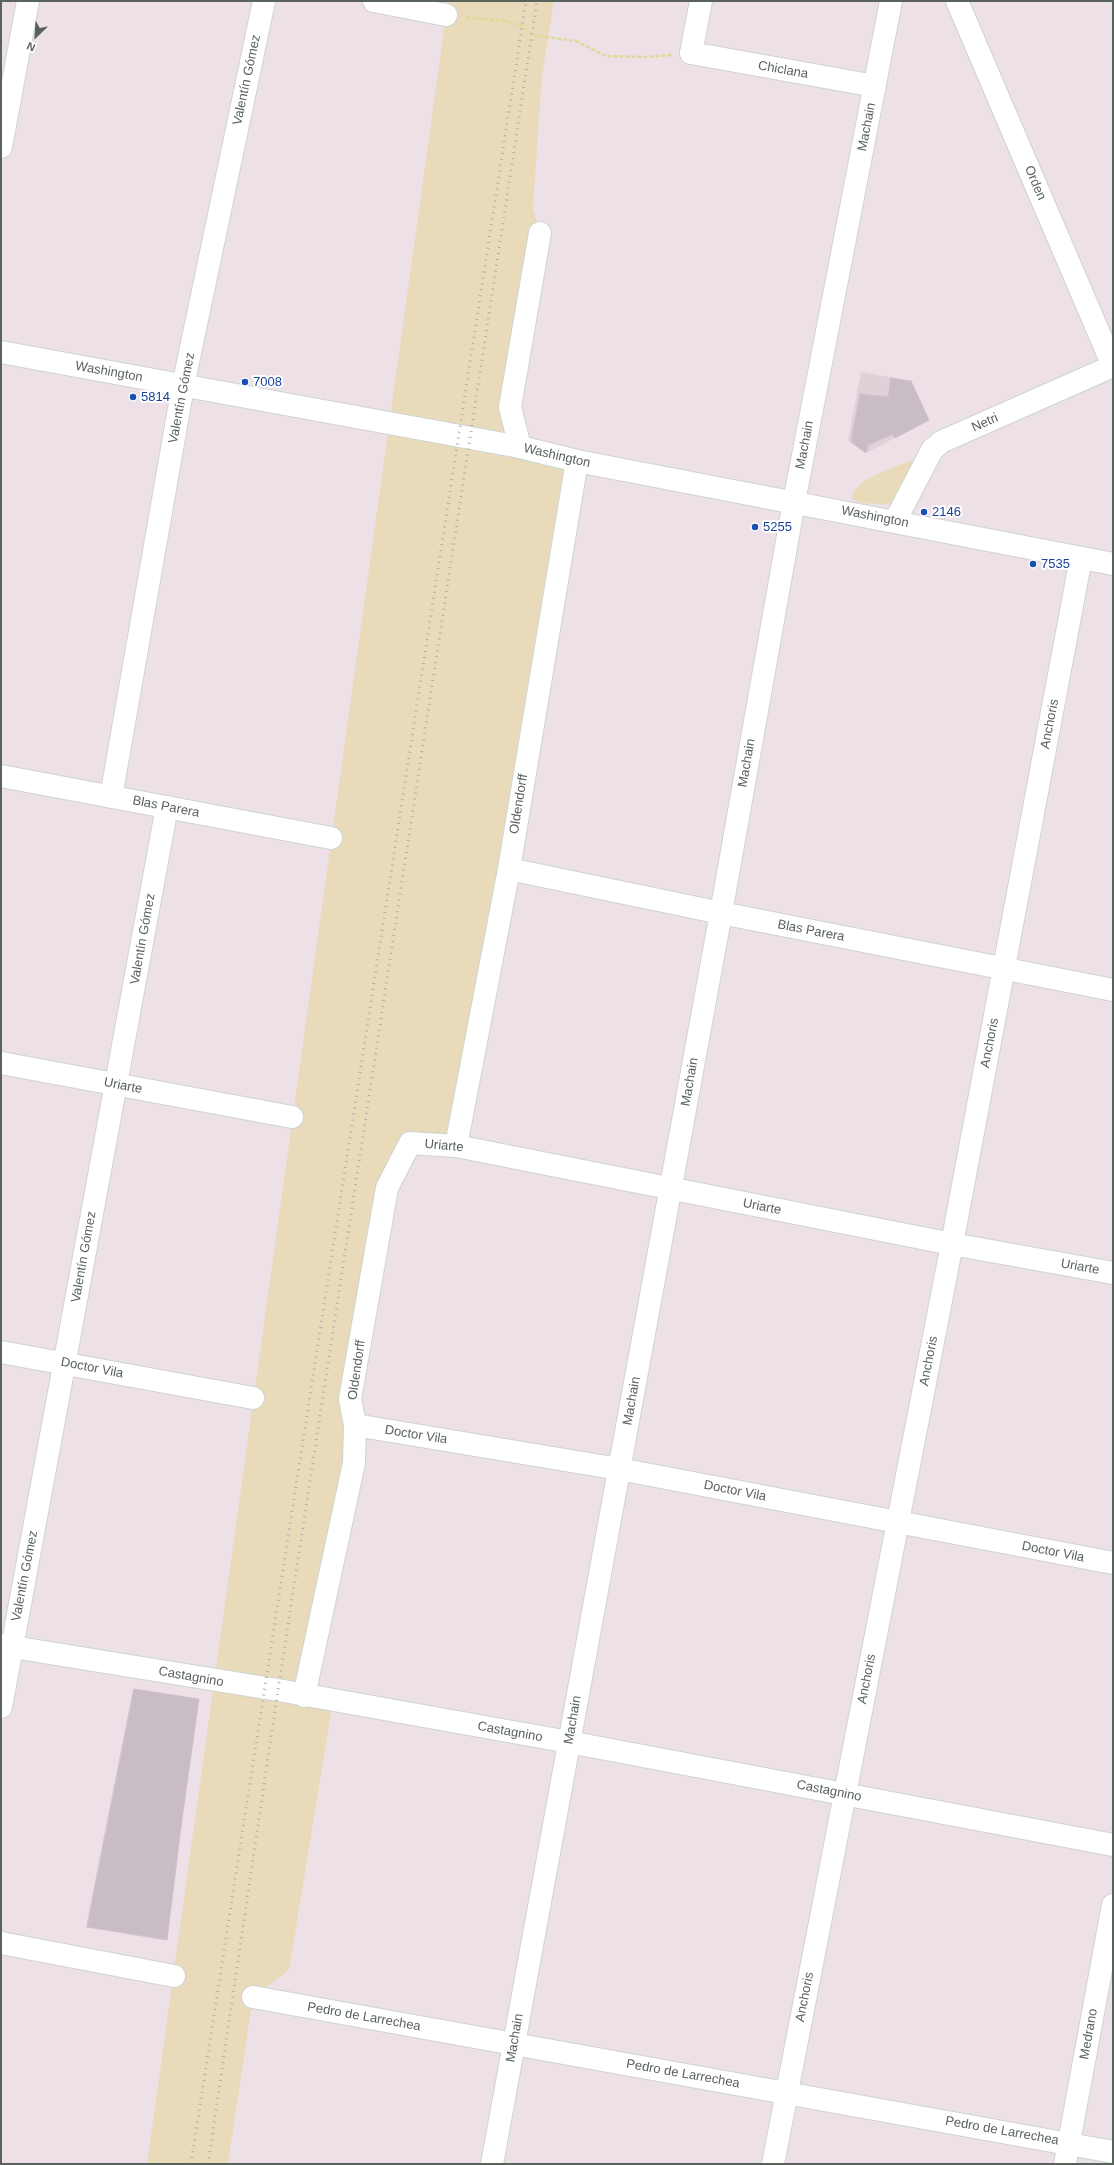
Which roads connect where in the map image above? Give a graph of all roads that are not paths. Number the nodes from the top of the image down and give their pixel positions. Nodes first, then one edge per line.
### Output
1 (28, 1) edge
2 (264, 1) edge
3 (374, 1) edge
4 (701, 1) edge
5 (891, 1) edge
6 (957, 1) edge
7 (446, 15) road end
8 (875, 86) junction
9 (1, 147) edge
10 (540, 233) dead end
11 (1, 352) edge
12 (1113, 366) edge
13 (183, 386) junction
14 (520, 447) junction
15 (577, 461) junction
16 (794, 502) junction
17 (895, 521) junction
18 (1081, 558) junction
19 (1113, 564) edge
20 (1, 776) edge
21 (111, 797) junction
22 (167, 808) junction
23 (331, 838) dead end
24 (509, 868) junction
25 (721, 913) junction
26 (1004, 969) junction
27 (1113, 990) edge
28 (1, 1063) edge
29 (116, 1084) junction
30 (292, 1117) dead end
31 (410, 1143) joint
32 (456, 1146) junction
33 (670, 1189) junction
34 (952, 1244) junction
35 (1113, 1273) edge
36 (1, 1352) edge
37 (65, 1363) junction
38 (254, 1398) dead end
39 (355, 1425) junction
40 (619, 1469) junction
41 (897, 1522) junction
42 (1113, 1563) edge
43 (7, 1646) edge
44 (304, 1696) junction
45 (1, 1707) edge
46 (569, 1742) junction
47 (845, 1794) junction
48 (1113, 1845) edge
49 (1113, 1905) edge
50 (1, 1943) edge
51 (174, 1976) dead end
52 (253, 1997) dead end
53 (514, 2044) junction
54 (787, 2092) junction
55 (1113, 2152) edge
56 (1067, 2154) edge
57 (492, 2164) edge
58 (773, 2164) edge

1 - 9 street
2 - 13 street, Valentín Gómez
3 - 7 street
4 - 8 street, Chiclana
5 - 8 street, Machain
6 - 12 street, Orden
8 - 16 street, Machain
10 - 14 street
11 - 13 street, Washington
12 - 17 street, Netri
13 - 14 street, Washington
13 - 21 street, Valentín Gómez
14 - 15 street, Washington
15 - 16 street, Washington
15 - 24 street, Oldendorff
16 - 17 street, Washington
16 - 25 street, Machain
17 - 18 street, Washington
18 - 19 street, Washington
18 - 26 street, Anchoris
20 - 21 street, Blas Parera
21 - 22 street, Blas Parera
22 - 23 street, Blas Parera
22 - 29 street, Valentín Gómez
24 - 25 street, Blas Parera
24 - 32 street, Oldendorff
25 - 26 street, Blas Parera
25 - 33 street, Machain
26 - 27 street, Blas Parera
26 - 34 street, Anchoris
28 - 29 street, Uriarte
29 - 30 street, Uriarte
29 - 37 street, Valentín Gómez
31 - 32 street, Uriarte
31 - 39 street, Oldendorff
32 - 33 street, Uriarte
33 - 34 street, Uriarte
33 - 40 street, Machain
34 - 35 street, Uriarte
34 - 41 street, Anchoris
36 - 37 street, Doctor Vila
37 - 38 street, Doctor Vila
37 - 43 street, Valentín Gómez
39 - 40 street, Doctor Vila
39 - 44 street, Oldendorff
40 - 41 street, Doctor Vila
40 - 46 street, Machain
41 - 42 street, Doctor Vila
41 - 47 street, Anchoris
43 - 44 street, Castagnino
43 - 45 street, Valentín Gómez
44 - 46 street, Castagnino
46 - 47 street, Castagnino
46 - 53 street, Machain
47 - 48 street, Castagnino
47 - 54 street, Anchoris
49 - 56 street, Medrano
50 - 51 street
52 - 53 street, Pedro de Larrechea
53 - 54 street, Pedro de Larrechea
53 - 57 street, Machain
54 - 56 street, Pedro de Larrechea
54 - 58 street, Anchoris
55 - 56 street, Pedro de Larrechea

